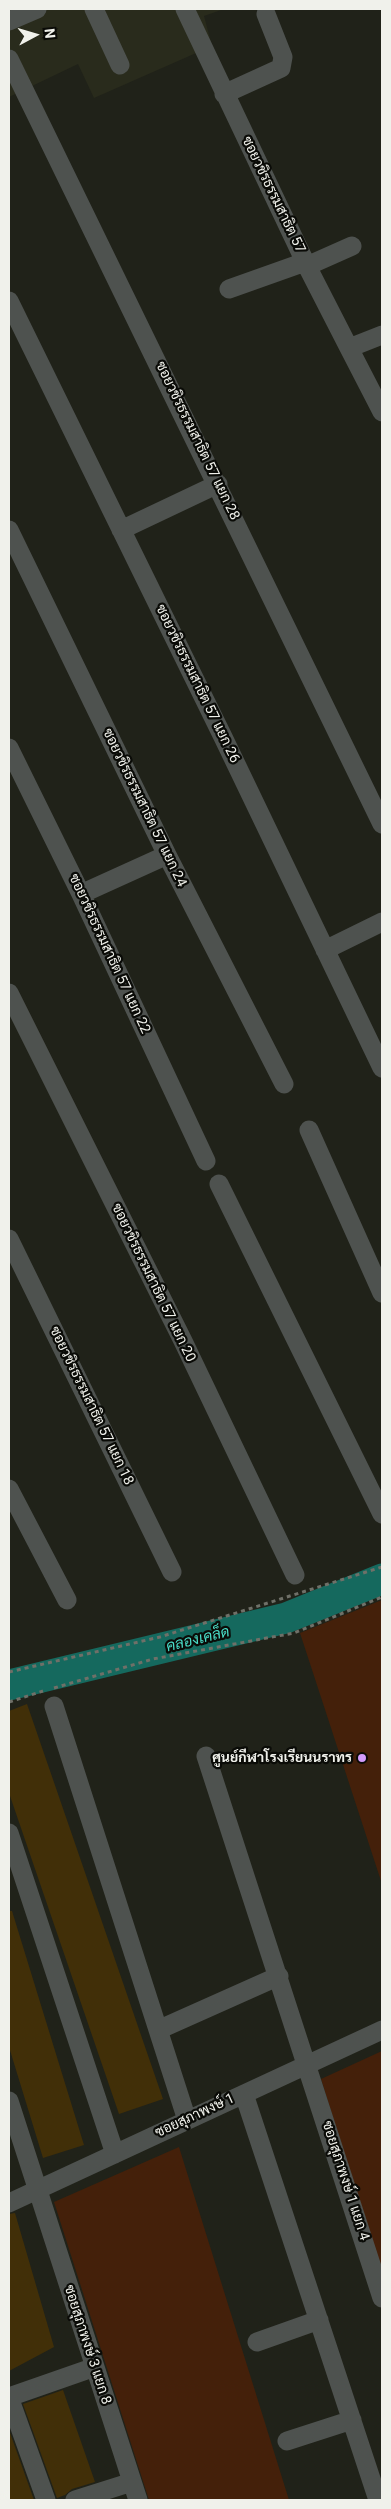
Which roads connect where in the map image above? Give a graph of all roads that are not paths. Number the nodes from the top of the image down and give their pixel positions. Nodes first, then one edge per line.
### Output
1 (37, 9) edge
2 (94, 9) edge
3 (185, 9) edge
4 (266, 14) dead end
5 (9, 22) edge
6 (9, 60) edge
7 (120, 65) dead end
8 (224, 94) junction
9 (352, 246) dead end
10 (306, 264) junction
11 (229, 289) dead end
12 (9, 301) edge
13 (382, 335) edge
14 (349, 348) junction
15 (382, 412) edge
16 (218, 484) junction
17 (9, 530) edge
18 (121, 530) junction
19 (9, 748) edge
20 (382, 824) edge
21 (167, 855) junction
22 (81, 894) junction
23 (382, 922) edge
24 (325, 950) junction
25 (9, 993) edge
26 (382, 1068) edge
27 (284, 1084) dead end
28 (309, 1130) dead end
29 (206, 1161) dead end
30 (219, 1184) dead end
31 (9, 1239) edge
32 (382, 1293) edge
33 (9, 1489) edge
34 (382, 1512) edge
35 (172, 1572) dead end
36 (295, 1575) dead end
37 (67, 1600) dead end
38 (54, 1706) dead end
39 (206, 1756) dead end
40 (9, 1833) edge
41 (279, 1976) junction
42 (158, 2030) junction
43 (382, 2030) edge
44 (308, 2065) junction
45 (244, 2094) junction
46 (9, 2101) edge
47 (187, 2120) junction
48 (115, 2154) junction
49 (37, 2190) junction
50 (9, 2203) edge
51 (382, 2298) edge
52 (319, 2320) junction
53 (257, 2342) dead end
54 (95, 2367) junction
55 (9, 2397) edge
56 (352, 2420) junction
57 (286, 2441) dead end
58 (132, 2482) junction
59 (46, 2500) edge
60 (75, 2500) edge
61 (138, 2500) edge
62 (378, 2500) edge

1 - 5 street
2 - 7 street
3 - 8 street, ซอยวชิรธรรมสาธิต 57
4 - 8 street
6 - 16 street, ซอยวชิรธรรมสาธิต 57 แยก 28
8 - 10 street, ซอยวชิรธรรมสาธิต 57
9 - 10 street
10 - 11 street
10 - 14 street, ซอยวชิรธรรมสาธิต 57
12 - 18 street, ซอยวชิรธรรมสาธิต 57 แยก 26
13 - 14 street
14 - 15 street, ซอยวชิรธรรมสาธิต 57
16 - 18 street
16 - 20 street, ซอยวชิรธรรมสาธิต 57 แยก 28
17 - 21 street, ซอยวชิรธรรมสาธิต 57 แยก 24
18 - 24 street, ซอยวชิรธรรมสาธิต 57 แยก 26
19 - 22 street, ซอยวชิรธรรมสาธิต 57 แยก 22
21 - 22 street
21 - 27 street, ซอยวชิรธรรมสาธิต 57 แยก 24
22 - 29 street, ซอยวชิรธรรมสาธิต 57 แยก 22
23 - 24 street
24 - 26 street, ซอยวชิรธรรมสาธิต 57 แยก 26
25 - 36 street, ซอยวชิรธรรมสาธิต 57 แยก 20
28 - 32 street
30 - 34 street
31 - 35 street, ซอยวชิรธรรมสาธิต 57 แยก 18
33 - 37 street
38 - 42 street
39 - 41 street, ซอยสุภาพงษ์ 1 แยก 4
40 - 48 street
41 - 42 street
41 - 44 street, ซอยสุภาพงษ์ 1 แยก 4
42 - 47 street
43 - 44 street, ซอยสุภาพงษ์ 1
44 - 45 street, ซอยสุภาพงษ์ 1
44 - 51 street, ซอยสุภาพงษ์ 1 แยก 4
45 - 47 street, ซอยสุภาพงษ์ 1
45 - 52 street
46 - 49 street, ซอยสุภาพงษ์ 3 แยก 8
47 - 48 street, ซอยสุภาพงษ์ 1
48 - 49 street, ซอยสุภาพงษ์ 1
49 - 50 street, ซอยสุภาพงษ์ 1
49 - 54 street, ซอยสุภาพงษ์ 3 แยก 8
52 - 53 street
52 - 56 street
54 - 55 street
54 - 58 street, ซอยสุภาพงษ์ 3 แยก 8
55 - 59 street
56 - 57 street
56 - 62 street
58 - 60 street
58 - 61 street, ซอยสุภาพงษ์ 3 แยก 8

